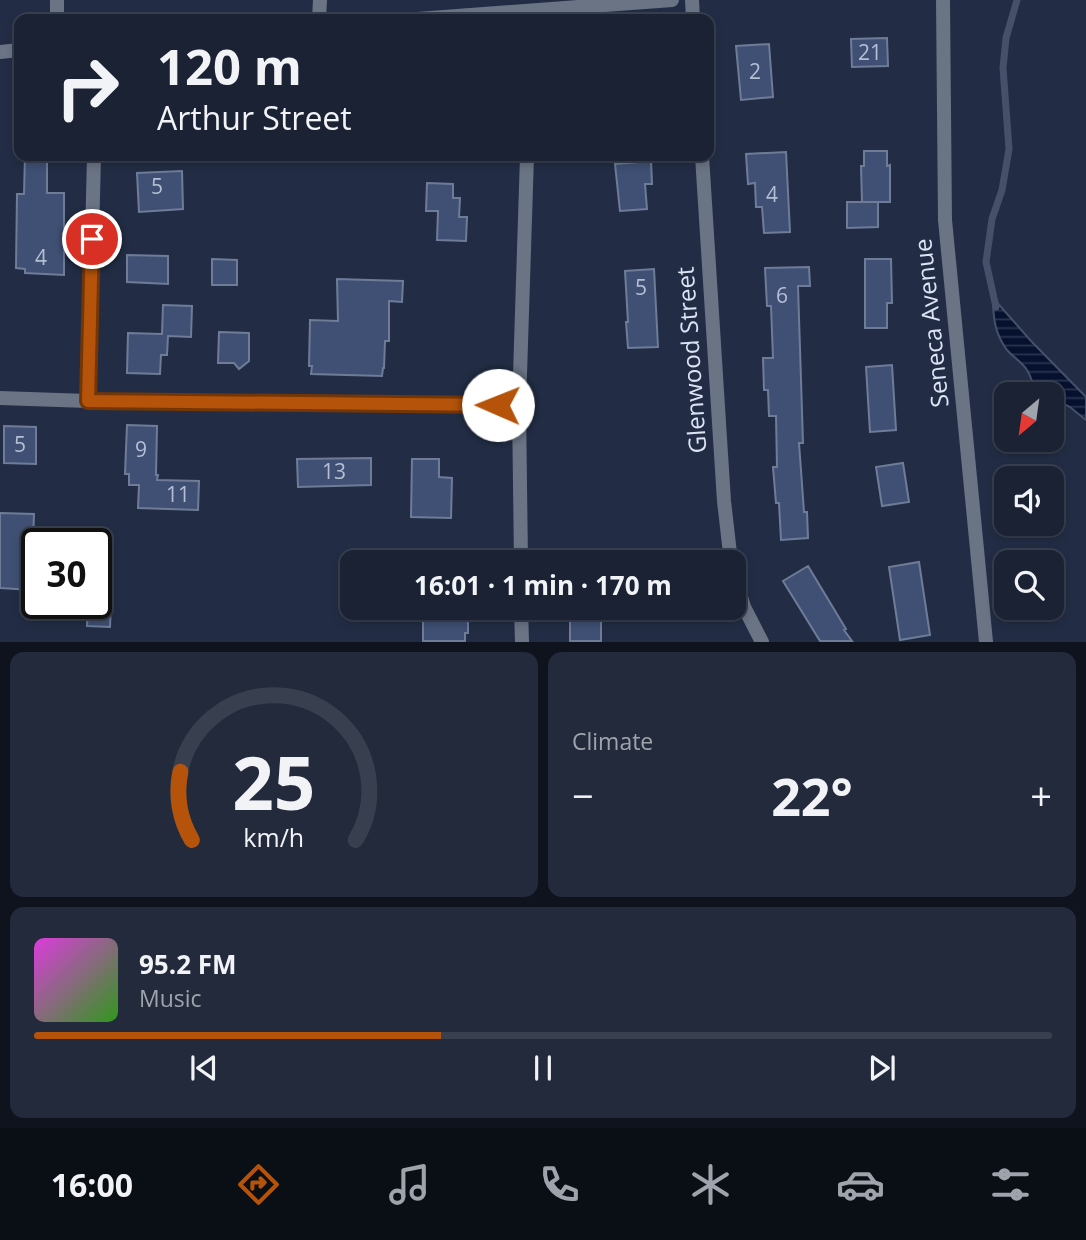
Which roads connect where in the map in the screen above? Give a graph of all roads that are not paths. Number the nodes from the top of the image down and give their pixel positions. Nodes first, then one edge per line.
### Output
1 (672, 0) edge
2 (943, 0) edge
3 (584, 3) edge
4 (537, 14) edge
5 (94, 161) edge
6 (527, 161) edge
7 (702, 161) edge
8 (0, 398) edge
9 (88, 401) junction
10 (519, 405) junction
11 (521, 550) edge
12 (730, 550) edge
13 (746, 611) edge
14 (521, 620) edge
15 (522, 642) edge
16 (762, 642) edge
17 (986, 642) edge

1 - 3 street
2 - 17 street, Seneca Avenue
3 - 4 street
5 - 9 street
6 - 10 street
7 - 12 street, Glenwood Street
8 - 9 street
9 - 10 street
10 - 11 street
13 - 16 street
14 - 15 street

